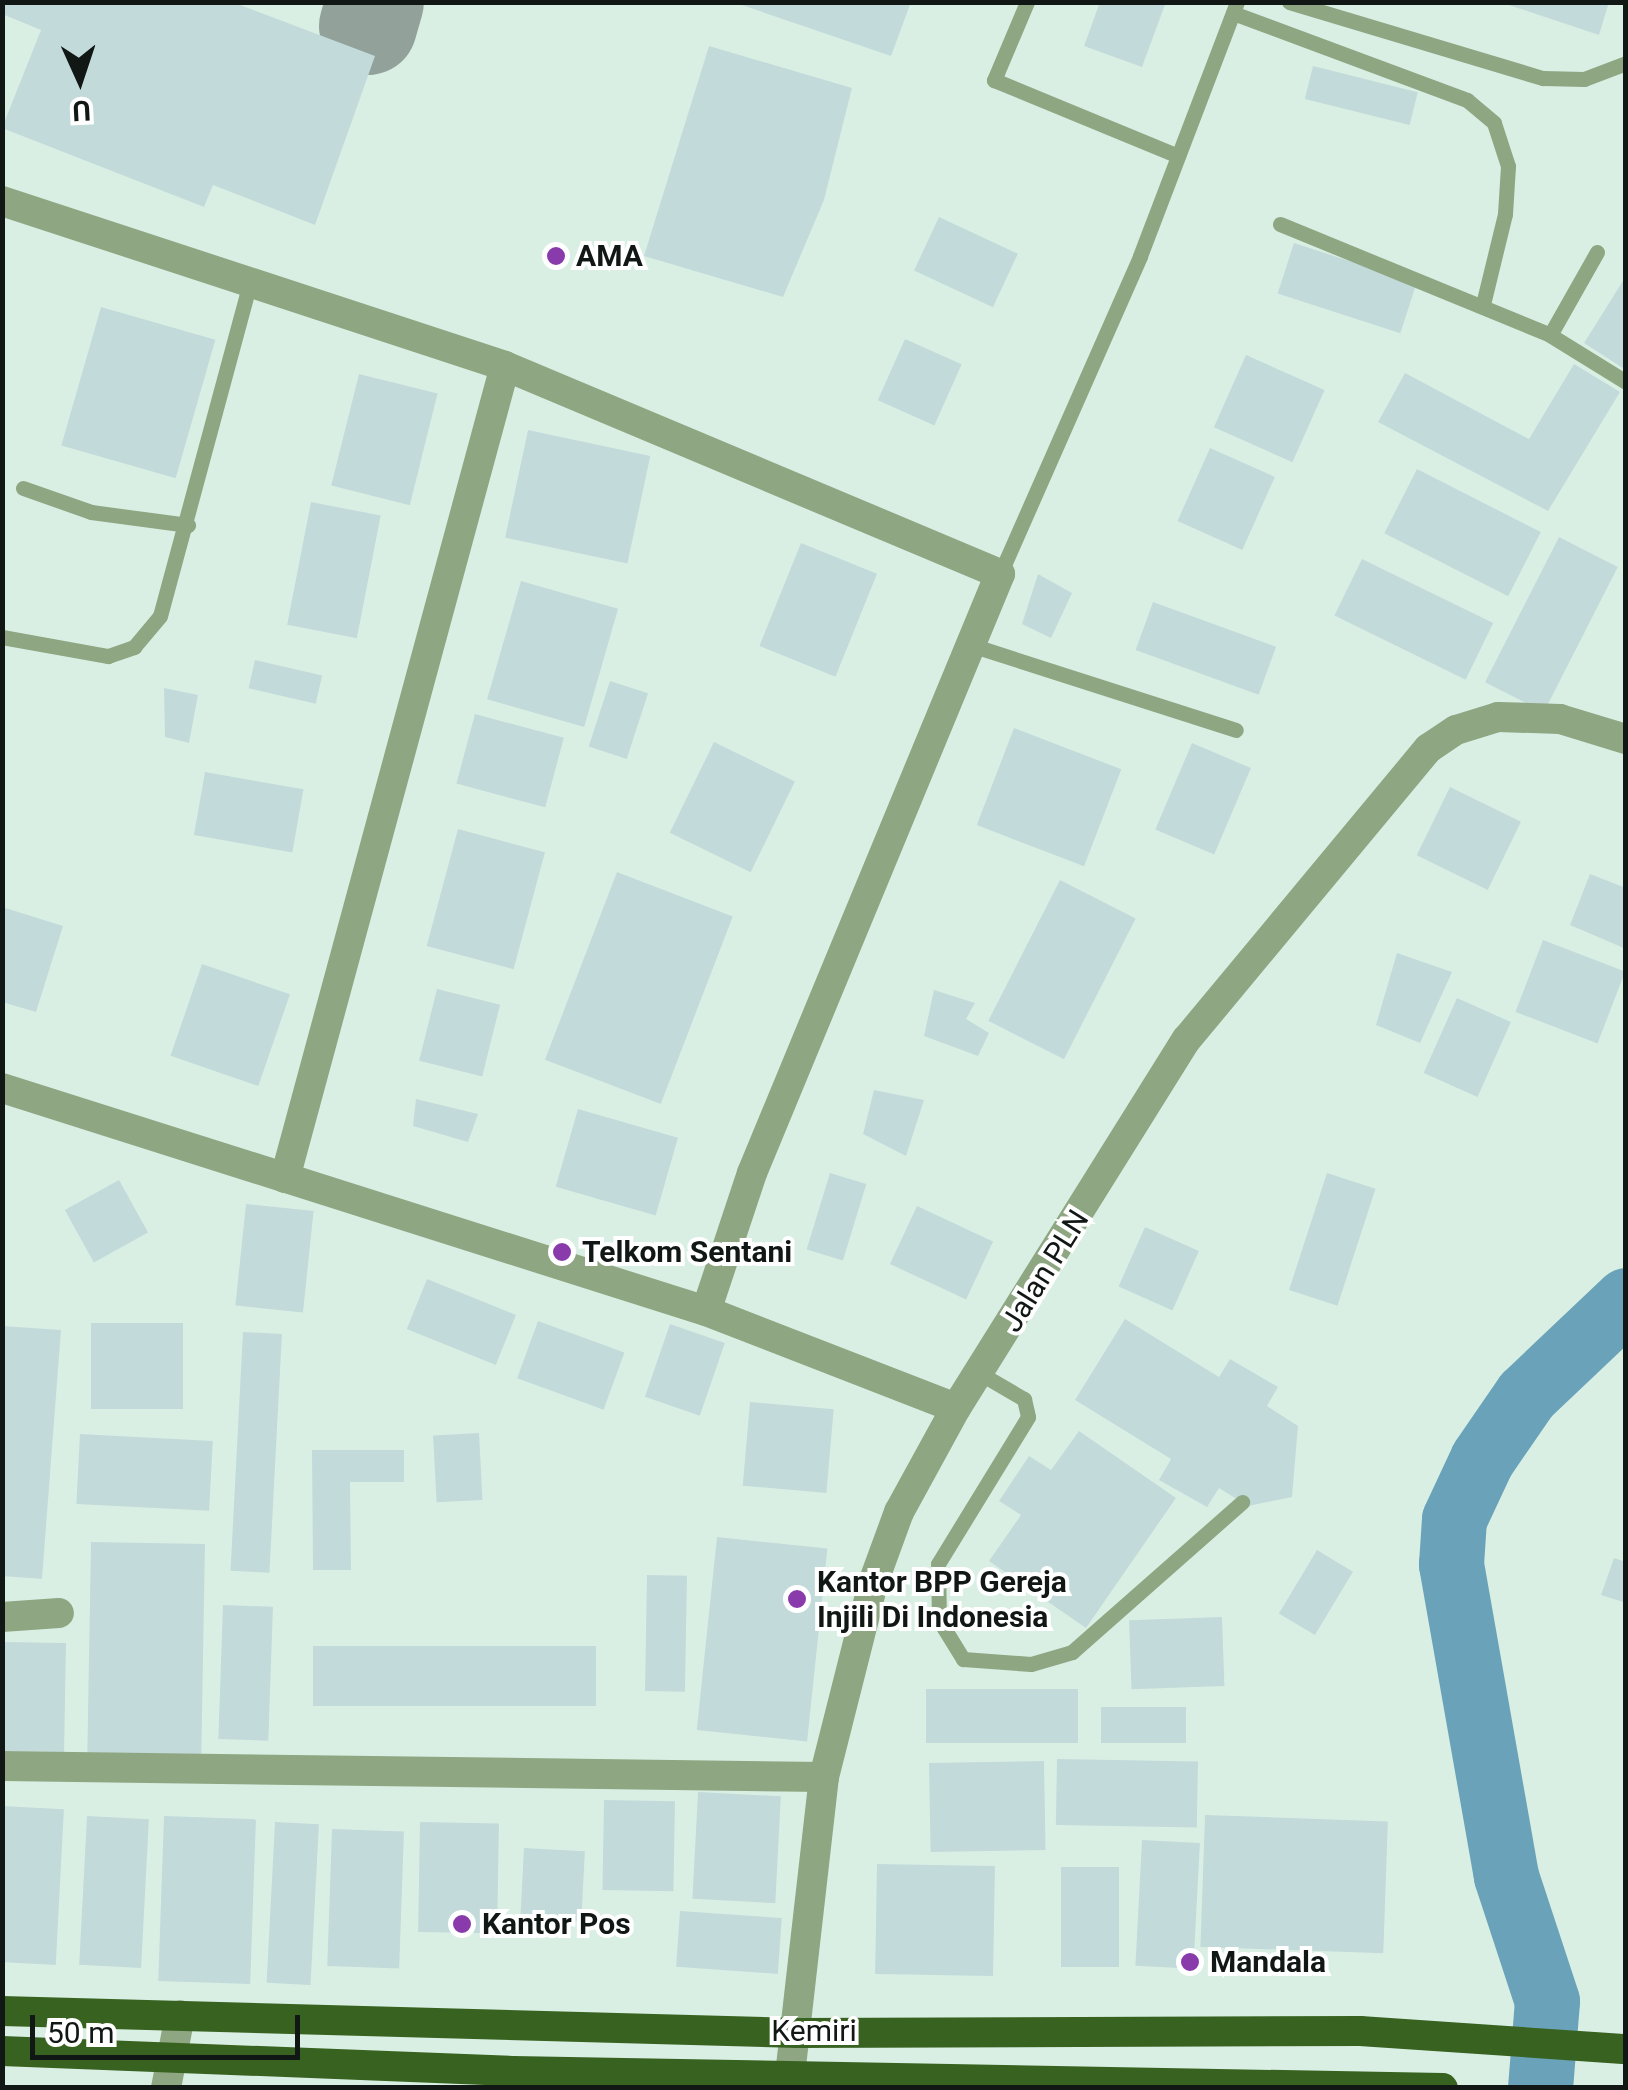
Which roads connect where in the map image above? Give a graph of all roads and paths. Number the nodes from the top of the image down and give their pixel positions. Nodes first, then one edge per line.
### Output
1 (1028, 2) edge
2 (1290, 2) edge
3 (1235, 8) edge
4 (1626, 63) edge
5 (1178, 156) junction
6 (2, 200) edge
7 (1280, 224) dead end
8 (1597, 252) dead end
9 (252, 278) junction
10 (1483, 304) junction
11 (1550, 336) junction
12 (505, 366) junction
13 (1626, 382) edge
14 (23, 488) dead end
15 (188, 525) junction
16 (1000, 574) junction
17 (2, 637) edge
18 (972, 645) junction
19 (1236, 730) dead end
20 (1626, 739) edge
21 (2, 1088) edge
22 (285, 1178) junction
23 (706, 1310) junction
24 (981, 1374) junction
25 (956, 1408) junction
26 (1242, 1502) dead end
27 (60, 1613) dead end
28 (2, 1617) edge
29 (2, 1766) edge
30 (824, 1777) junction
31 (2, 2011) edge
32 (180, 2015) junction
33 (798, 2032) junction
34 (1626, 2048) edge
35 (2, 2051) edge
36 (173, 2055) junction
37 (790, 2075) junction
38 (905, 2082) edge
39 (1280, 2085) edge
40 (166, 2088) edge
41 (1443, 2088) edge

1 - 5 lane
2 - 4 lane
3 - 5 lane
3 - 10 lane
5 - 16 lane
6 - 9 street
7 - 10 lane
8 - 11 lane
9 - 12 street
9 - 15 lane
10 - 11 lane
11 - 13 lane
12 - 16 street
12 - 22 street
14 - 15 lane
15 - 17 lane
16 - 18 street
18 - 19 lane
18 - 23 street
20 - 24 street, Jalan PLN
21 - 22 street
22 - 23 street
23 - 25 street
24 - 25 street, Jalan PLN
24 - 26 lane
25 - 30 street, Jalan PLN
27 - 28 street
29 - 30 street
30 - 33 street, Jalan PLN
31 - 32 highway, Kemiri
32 - 33 highway, Kemiri
32 - 36 street
33 - 34 highway, Kemiri
33 - 37 street, Jalan PLN
35 - 36 highway, Kemiri
36 - 37 highway, Kemiri
36 - 40 street
37 - 38 highway, Kemiri
38 - 39 highway, Kemiri
39 - 41 highway, Kemiri

